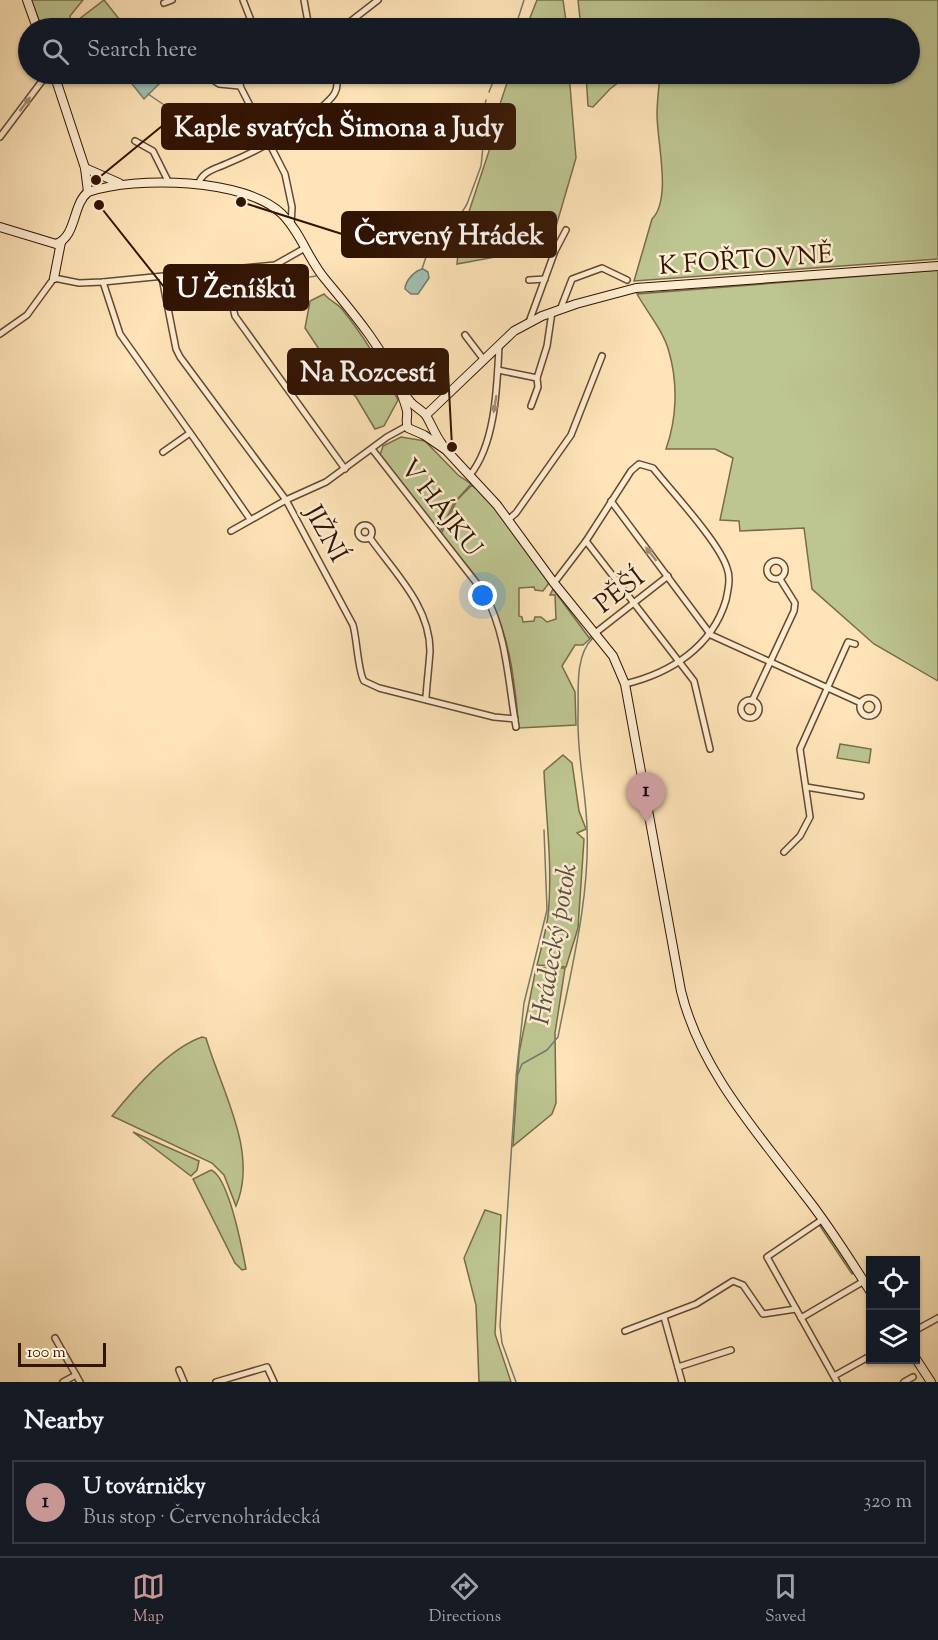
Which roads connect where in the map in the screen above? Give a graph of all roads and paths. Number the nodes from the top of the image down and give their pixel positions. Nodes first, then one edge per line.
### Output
1 (27, 0) edge
2 (172, 0) edge
3 (243, 0) edge
4 (304, 0) edge
5 (378, 0) edge
6 (164, 3) dead end
7 (34, 18) edge
8 (250, 18) edge
9 (307, 18) edge
10 (355, 18) edge
11 (40, 84) edge
12 (57, 84) edge
13 (219, 84) edge
14 (240, 84) edge
15 (336, 84) edge
16 (240, 87) junction
17 (0, 137) edge
18 (135, 141) dead end
19 (270, 144) junction
20 (85, 168) junction
21 (168, 181) junction
22 (120, 184) junction
23 (198, 185) junction
24 (88, 192) junction
25 (291, 225) junction
26 (0, 227) edge
27 (566, 230) dead end
28 (61, 242) junction
29 (305, 248) junction
30 (938, 266) edge
31 (224, 270) junction
32 (54, 278) junction
33 (162, 278) junction
34 (545, 279) junction
35 (529, 280) dead end
36 (627, 280) dead end
37 (103, 282) junction
38 (556, 311) junction
39 (529, 322) junction
40 (0, 333) edge
41 (465, 335) dead end
42 (499, 346) junction
43 (602, 356) dead end
44 (484, 360) junction
45 (498, 370) junction
46 (537, 378) junction
47 (398, 385) junction
48 (531, 406) dead end
49 (417, 411) junction
50 (407, 416) junction
51 (427, 420) junction
52 (407, 426) junction
53 (190, 433) junction
54 (419, 433) junction
55 (372, 449) junction
56 (446, 450) junction
57 (163, 452) dead end
58 (345, 469) junction
59 (470, 475) junction
60 (286, 500) junction
61 (611, 501) junction
62 (250, 519) junction
63 (509, 519) junction
64 (231, 531) dead end
65 (370, 538) dead end
66 (586, 541) junction
67 (668, 576) junction
68 (780, 579) dead end
69 (554, 583) junction
70 (634, 602) junction
71 (594, 634) junction
72 (711, 634) junction
73 (855, 644) dead end
74 (678, 660) junction
75 (771, 662) junction
76 (625, 684) junction
77 (827, 688) junction
78 (426, 698) junction
79 (752, 701) dead end
80 (861, 703) dead end
81 (515, 719) junction
82 (516, 727) dead end
83 (710, 749) dead end
84 (806, 787) junction
85 (861, 796) dead end
86 (784, 852) dead end
87 (823, 1219) junction
88 (864, 1281) junction
89 (866, 1284) edge
90 (796, 1309) junction
91 (664, 1317) junction
92 (801, 1318) junction
93 (938, 1318) edge
94 (920, 1327) edge
95 (625, 1331) dead end
96 (55, 1338) dead end
97 (731, 1350) dead end
98 (866, 1359) edge
99 (918, 1364) edge
100 (678, 1367) junction
101 (179, 1370) dead end
102 (76, 1375) junction
103 (913, 1377) dead end
104 (835, 1379) edge
105 (63, 1382) edge
106 (80, 1382) edge
107 (184, 1382) edge
108 (216, 1382) edge
109 (274, 1382) edge
110 (682, 1382) edge
111 (904, 1382) edge
112 (931, 1382) edge

1 - 7 street
2 - 6 street
3 - 8 street
4 - 9 street
5 - 10 street
17 -> 11 street
12 - 20 street
13 - 16 street
14 - 16 street
15 - 19 street
16 - 19 street
18 - 21 street
19 - 23 street
19 - 25 street
20 - 22 street
20 - 24 street
21 - 22 street
21 - 23 street
22 - 24 street
23 - 25 street
24 - 28 street
25 - 29 street
26 - 28 street
27 - 34 street
28 - 32 street
29 - 31 street
29 - 47 street
30 - 38 street, K FOŘTOVNĚ
31 - 33 street
31 - 58 street
32 - 37 street
32 - 40 street
33 - 37 street
33 - 60 street, JIŽNÍ
34 - 35 street
34 - 39 street
36 - 38 street, K FOŘTOVNĚ
37 - 53 street
38 - 39 street, K FOŘTOVNĚ
38 - 46 street
39 - 42 street, K FOŘTOVNĚ
41 - 44 street
42 - 44 street, K FOŘTOVNĚ
42 - 45 street
43 - 63 street
44 - 51 street, K FOŘTOVNĚ
45 - 46 street
45 -> 59 street
46 - 48 street
47 - 49 street
47 - 50 street
49 - 50 street
49 - 51 street
50 - 52 street
51 - 54 street
51 - 56 street
52 - 54 street
52 - 55 street
53 - 57 street
53 - 62 street
54 - 56 street
55 - 58 street
55 - 81 street, V HÁJKU
56 - 59 street
58 - 60 street
59 - 63 street
60 - 62 street
60 - 78 street, JIŽNÍ
61 - 66 street
67 -> 61 street
61 - 72 street
62 - 64 street
63 - 69 street
65 - 78 street
66 - 69 street
66 - 70 street
67 - 70 street, PĚŠÍ
67 - 72 street
68 - 75 street
69 - 71 street
70 - 71 street, PĚŠÍ
70 - 74 street
71 - 76 street
72 - 74 street
72 - 75 street
73 - 77 street
74 - 76 street
74 - 83 street
75 - 77 street
75 - 79 street
76 - 87 street
77 - 80 street
77 - 84 street
78 - 81 street, JIŽNÍ
81 - 82 street, V HÁJKU
84 - 85 street
84 - 86 street
87 - 88 street
87 - 90 street
88 - 89 street
88 - 92 street
90 - 91 street
90 - 92 street
91 - 95 street
91 - 100 street
92 - 104 street
93 - 94 street
96 - 102 street
97 - 100 street
98 - 104 street
99 - 112 street
100 - 110 street
101 - 107 street
102 - 105 street
102 - 106 street
103 - 111 street
108 - 109 street

